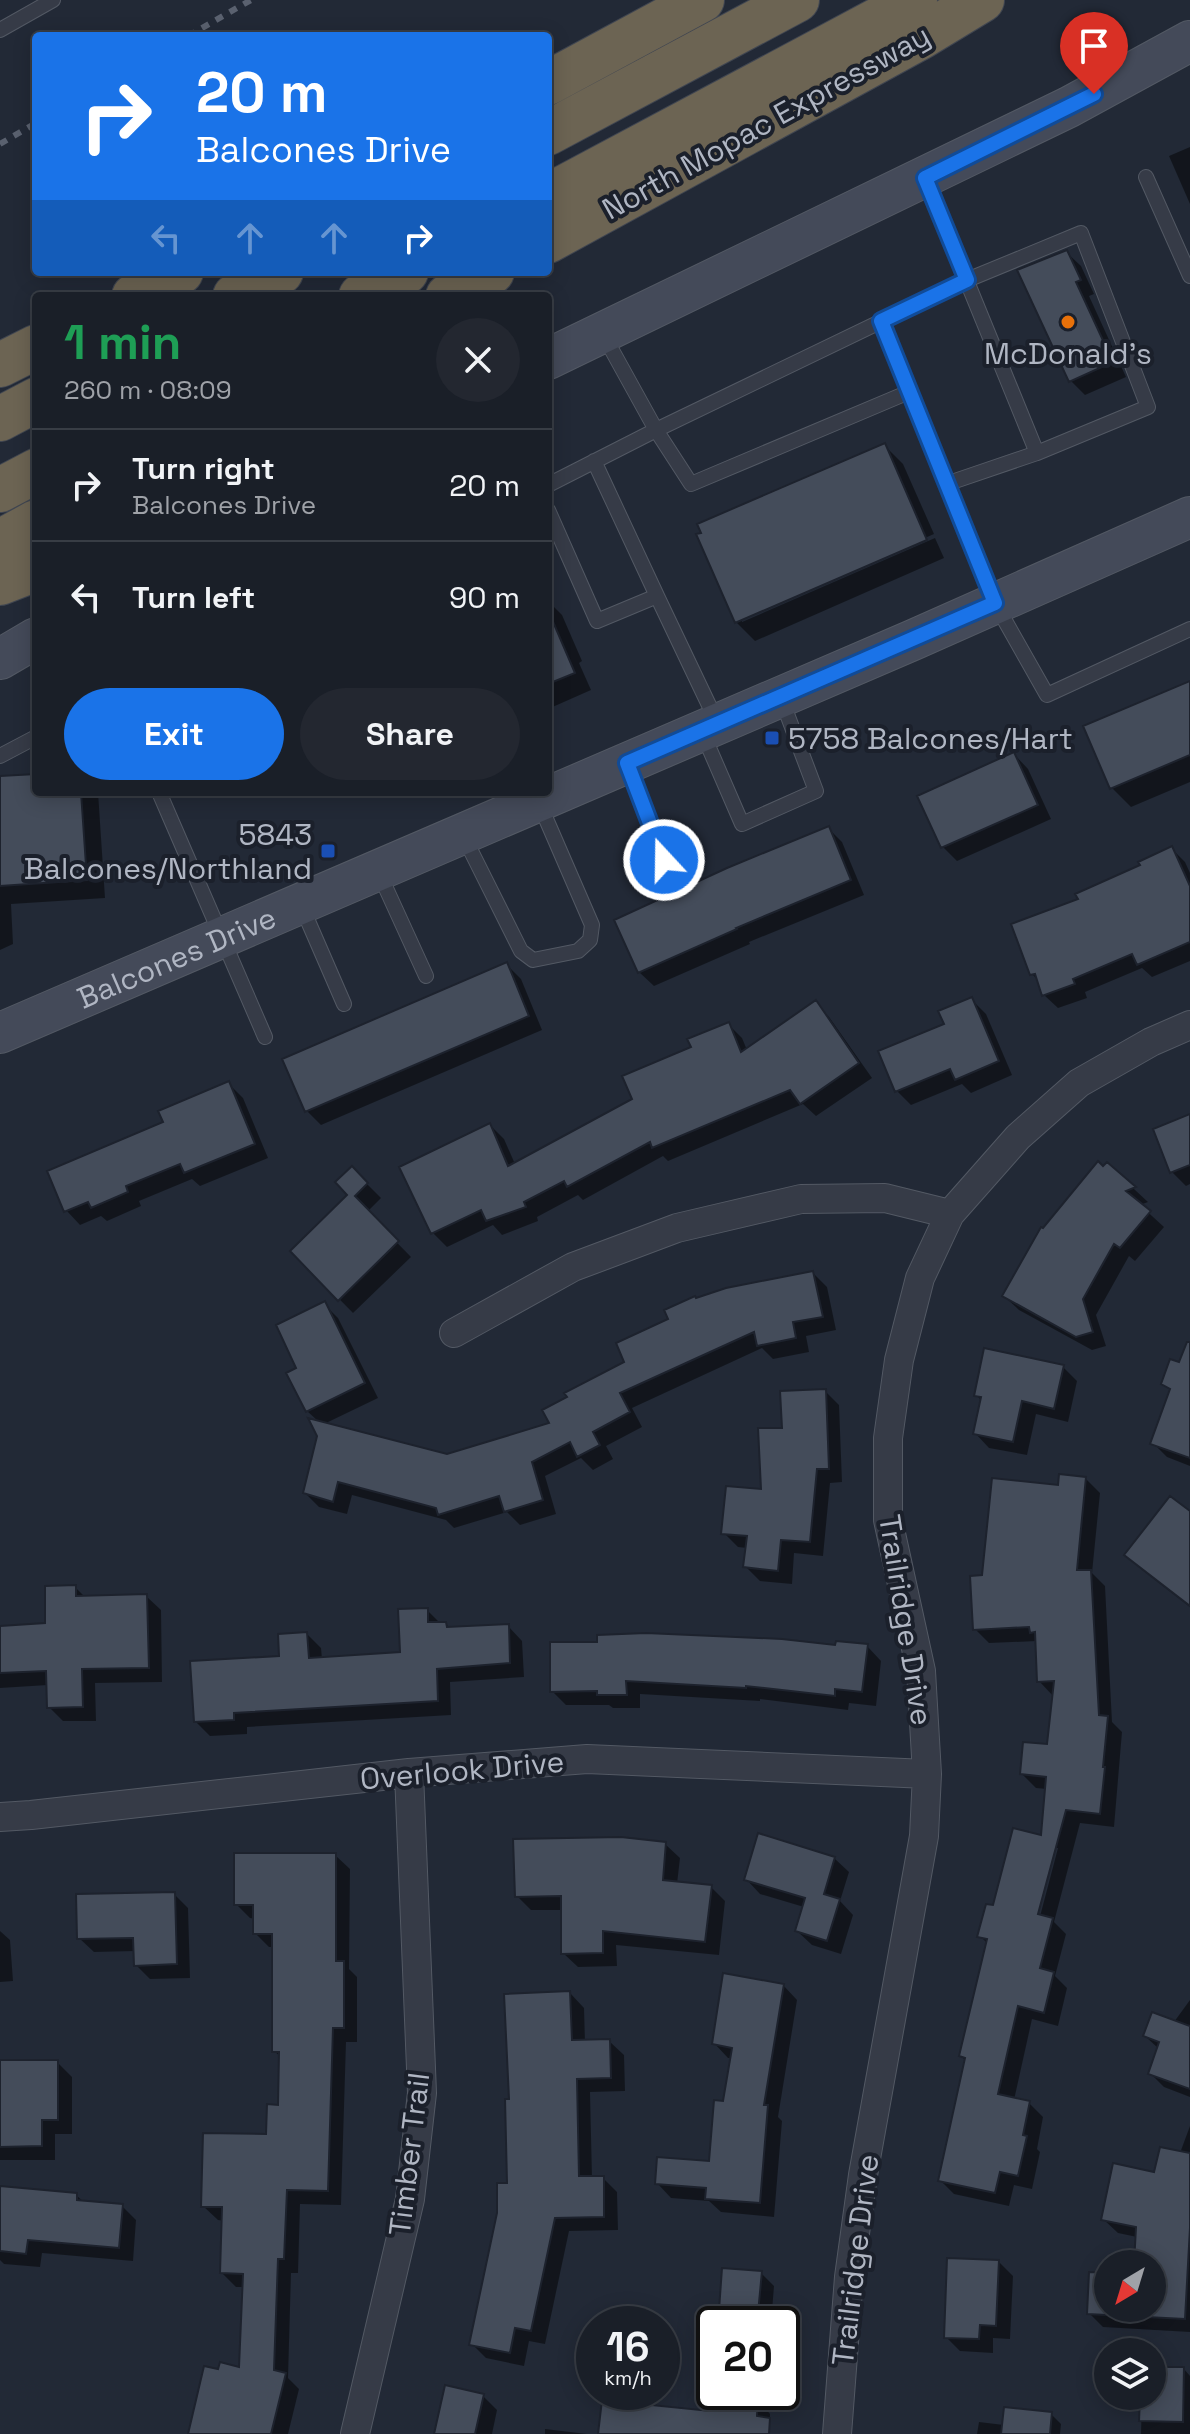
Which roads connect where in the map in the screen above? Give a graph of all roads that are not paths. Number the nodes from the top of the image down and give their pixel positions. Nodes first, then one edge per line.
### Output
1 (53, 0) edge
2 (702, 0) edge
3 (797, 0) edge
4 (915, 0) edge
5 (982, 0) edge
6 (0, 30) edge
7 (1190, 41) edge
8 (552, 81) edge
9 (552, 131) edge
10 (1146, 177) dead end
11 (925, 178) junction
12 (552, 194) edge
13 (552, 239) edge
14 (173, 276) edge
15 (273, 276) edge
16 (398, 276) edge
17 (485, 276) edge
18 (1190, 276) edge
19 (967, 280) junction
20 (142, 292) edge
21 (243, 292) edge
22 (368, 292) edge
23 (455, 292) edge
24 (881, 321) junction
25 (602, 333) junction
26 (32, 349) edge
27 (552, 357) edge
28 (0, 365) edge
29 (909, 392) junction
30 (32, 402) edge
31 (0, 419) edge
32 (656, 430) junction
33 (1037, 453) junction
34 (594, 461) junction
35 (32, 473) edge
36 (552, 483) edge
37 (946, 484) junction
38 (0, 490) edge
39 (1190, 517) edge
40 (552, 519) edge
41 (32, 524) edge
42 (0, 542) edge
43 (32, 571) edge
44 (0, 583) edge
45 (657, 596) junction
46 (995, 603) junction
47 (1190, 629) edge
48 (32, 640) edge
49 (0, 659) edge
50 (780, 697) junction
51 (710, 727) junction
52 (32, 739) edge
53 (0, 756) edge
54 (627, 763) junction
55 (552, 795) edge
56 (161, 796) edge
57 (550, 796) edge
58 (538, 801) junction
59 (462, 833) junction
60 (664, 860) dead end
61 (378, 869) junction
62 (300, 902) junction
63 (220, 937) junction
64 (426, 976) dead end
65 (344, 1004) dead end
66 (1190, 1025) edge
67 (0, 1033) edge
68 (265, 1037) dead end
69 (950, 1214) junction
70 (454, 1333) dead end
71 (409, 1773) junction
72 (927, 1774) junction
73 (0, 1817) edge
74 (355, 2434) edge
75 (837, 2434) edge

1 - 6 lane
2 - 8 highway
3 - 9 highway
4 - 12 highway
5 - 13 highway, North Mopac Expressway
7 - 11 street
10 - 18 lane
11 - 19 lane
11 - 25 street
14 - 20 highway
15 - 21 highway
16 - 22 highway
17 - 23 highway
19 - 24 lane
19 - 33 lane
19 - 33 lane
24 - 29 lane
24 - 32 lane
25 - 27 street
25 - 32 lane
26 - 28 highway
29 - 32 lane
29 - 37 lane
30 - 31 highway
32 - 34 lane
33 - 37 lane
34 - 36 lane
34 - 45 lane
35 - 38 highway
37 - 46 lane
39 - 46 street, Balcones Drive
40 - 45 lane
41 - 42 highway
43 - 44 highway
45 - 51 lane
46 - 47 lane
46 - 50 street, Balcones Drive
48 - 49 street
50 - 51 street, Balcones Drive
50 - 51 lane
51 - 54 street, Balcones Drive
52 - 53 lane
54 - 55 street, Balcones Drive
54 - 60 lane
56 - 63 lane
57 - 58 street, Balcones Drive
58 - 59 street, Balcones Drive
58 - 59 lane
59 - 61 street, Balcones Drive
61 - 62 street, Balcones Drive
61 - 64 lane
62 - 63 street, Balcones Drive
62 - 65 lane
63 - 67 street, Balcones Drive
63 - 68 lane
66 - 69 street, Trailridge Drive
69 - 70 street
69 - 72 street, Trailridge Drive
71 - 72 street, Overlook Drive
71 - 73 street, Overlook Drive
71 - 74 street, Timber Trail
72 - 75 street, Trailridge Drive

